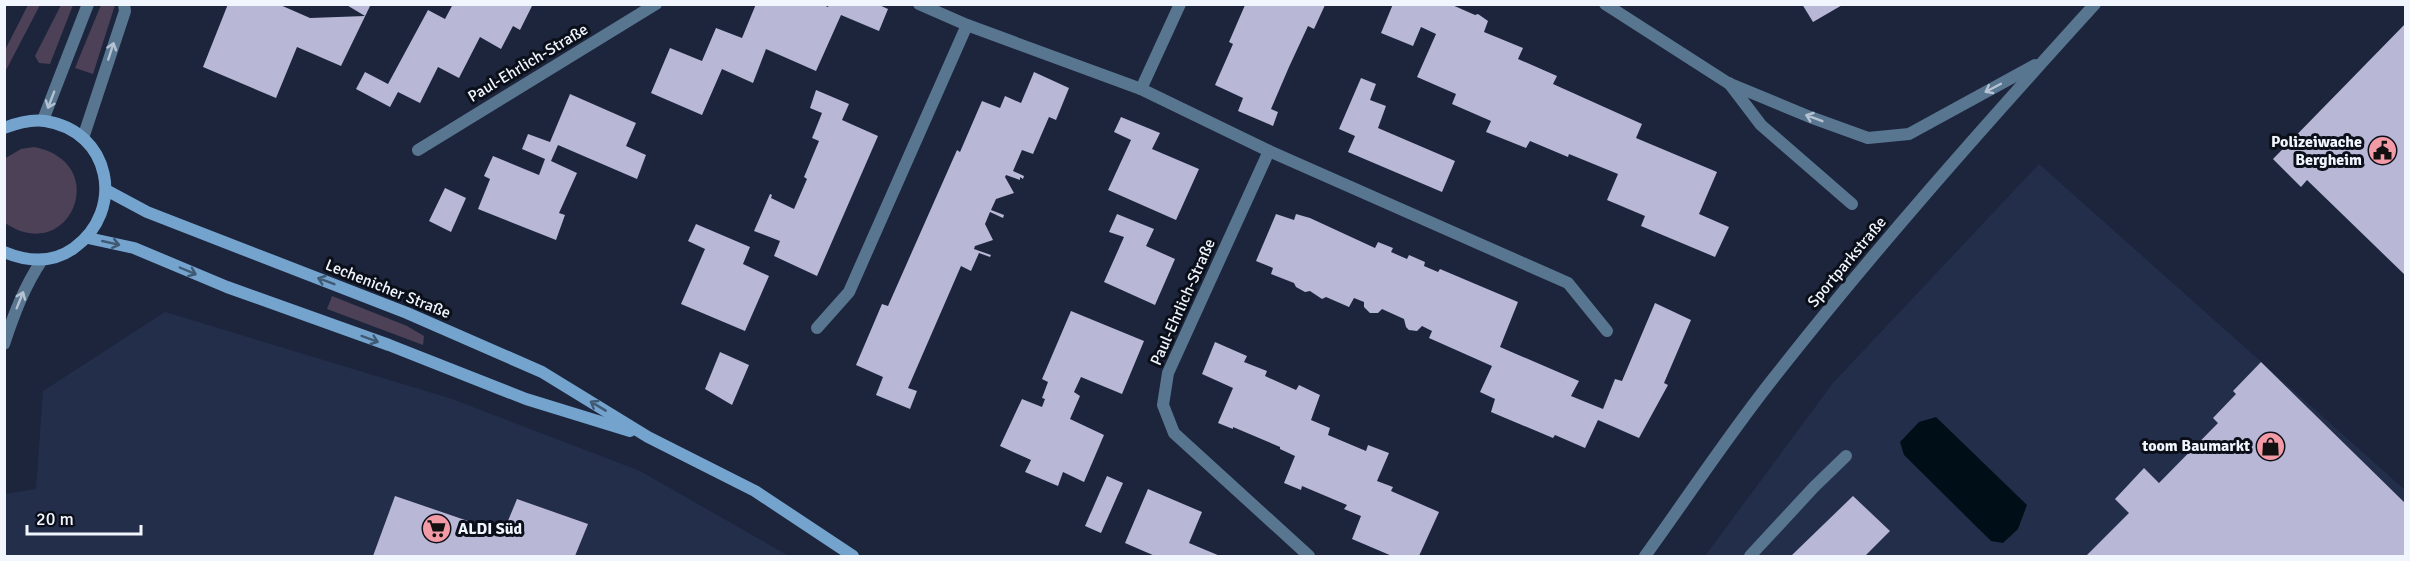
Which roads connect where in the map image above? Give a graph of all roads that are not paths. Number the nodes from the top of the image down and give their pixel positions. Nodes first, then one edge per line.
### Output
1 (88, 4) edge
2 (124, 4) edge
3 (656, 4) edge
4 (919, 4) edge
5 (1180, 4) edge
6 (1605, 4) edge
7 (2095, 4) edge
8 (967, 25) junction
9 (2044, 60) junction
10 (1728, 82) junction
11 (1141, 89) junction
12 (44, 120) junction
13 (4, 128) edge
14 (83, 138) junction
15 (418, 150) dead end
16 (1269, 151) junction
17 (106, 190) junction
18 (1852, 204) dead end
19 (88, 238) junction
20 (4, 252) edge
21 (42, 260) junction
22 (817, 328) dead end
23 (1607, 331) dead end
24 (4, 344) edge
25 (648, 436) junction
26 (1846, 456) dead end
27 (853, 556) edge
28 (1309, 556) edge
29 (1645, 556) edge
30 (1750, 556) edge

1 -> 12 street
14 -> 2 street
3 - 15 street, Paul-Ehrlich-Straße
4 - 8 street
5 - 11 street
6 - 10 street
7 - 9 street, Sportparkstraße
8 - 11 street
8 - 22 street
9 -> 10 street
9 - 29 street, Sportparkstraße
10 - 18 street
11 - 16 street
12 - 13 street
12 - 14 street
14 - 17 street
16 - 23 street
16 - 28 street, Paul-Ehrlich-Straße
17 - 19 street
25 -> 17 street, Lechenicher Straße
19 - 21 street
19 -> 25 street, Lechenicher Straße
20 - 21 street
24 -> 21 street
25 - 27 street, Lechenicher Straße
26 - 30 street

